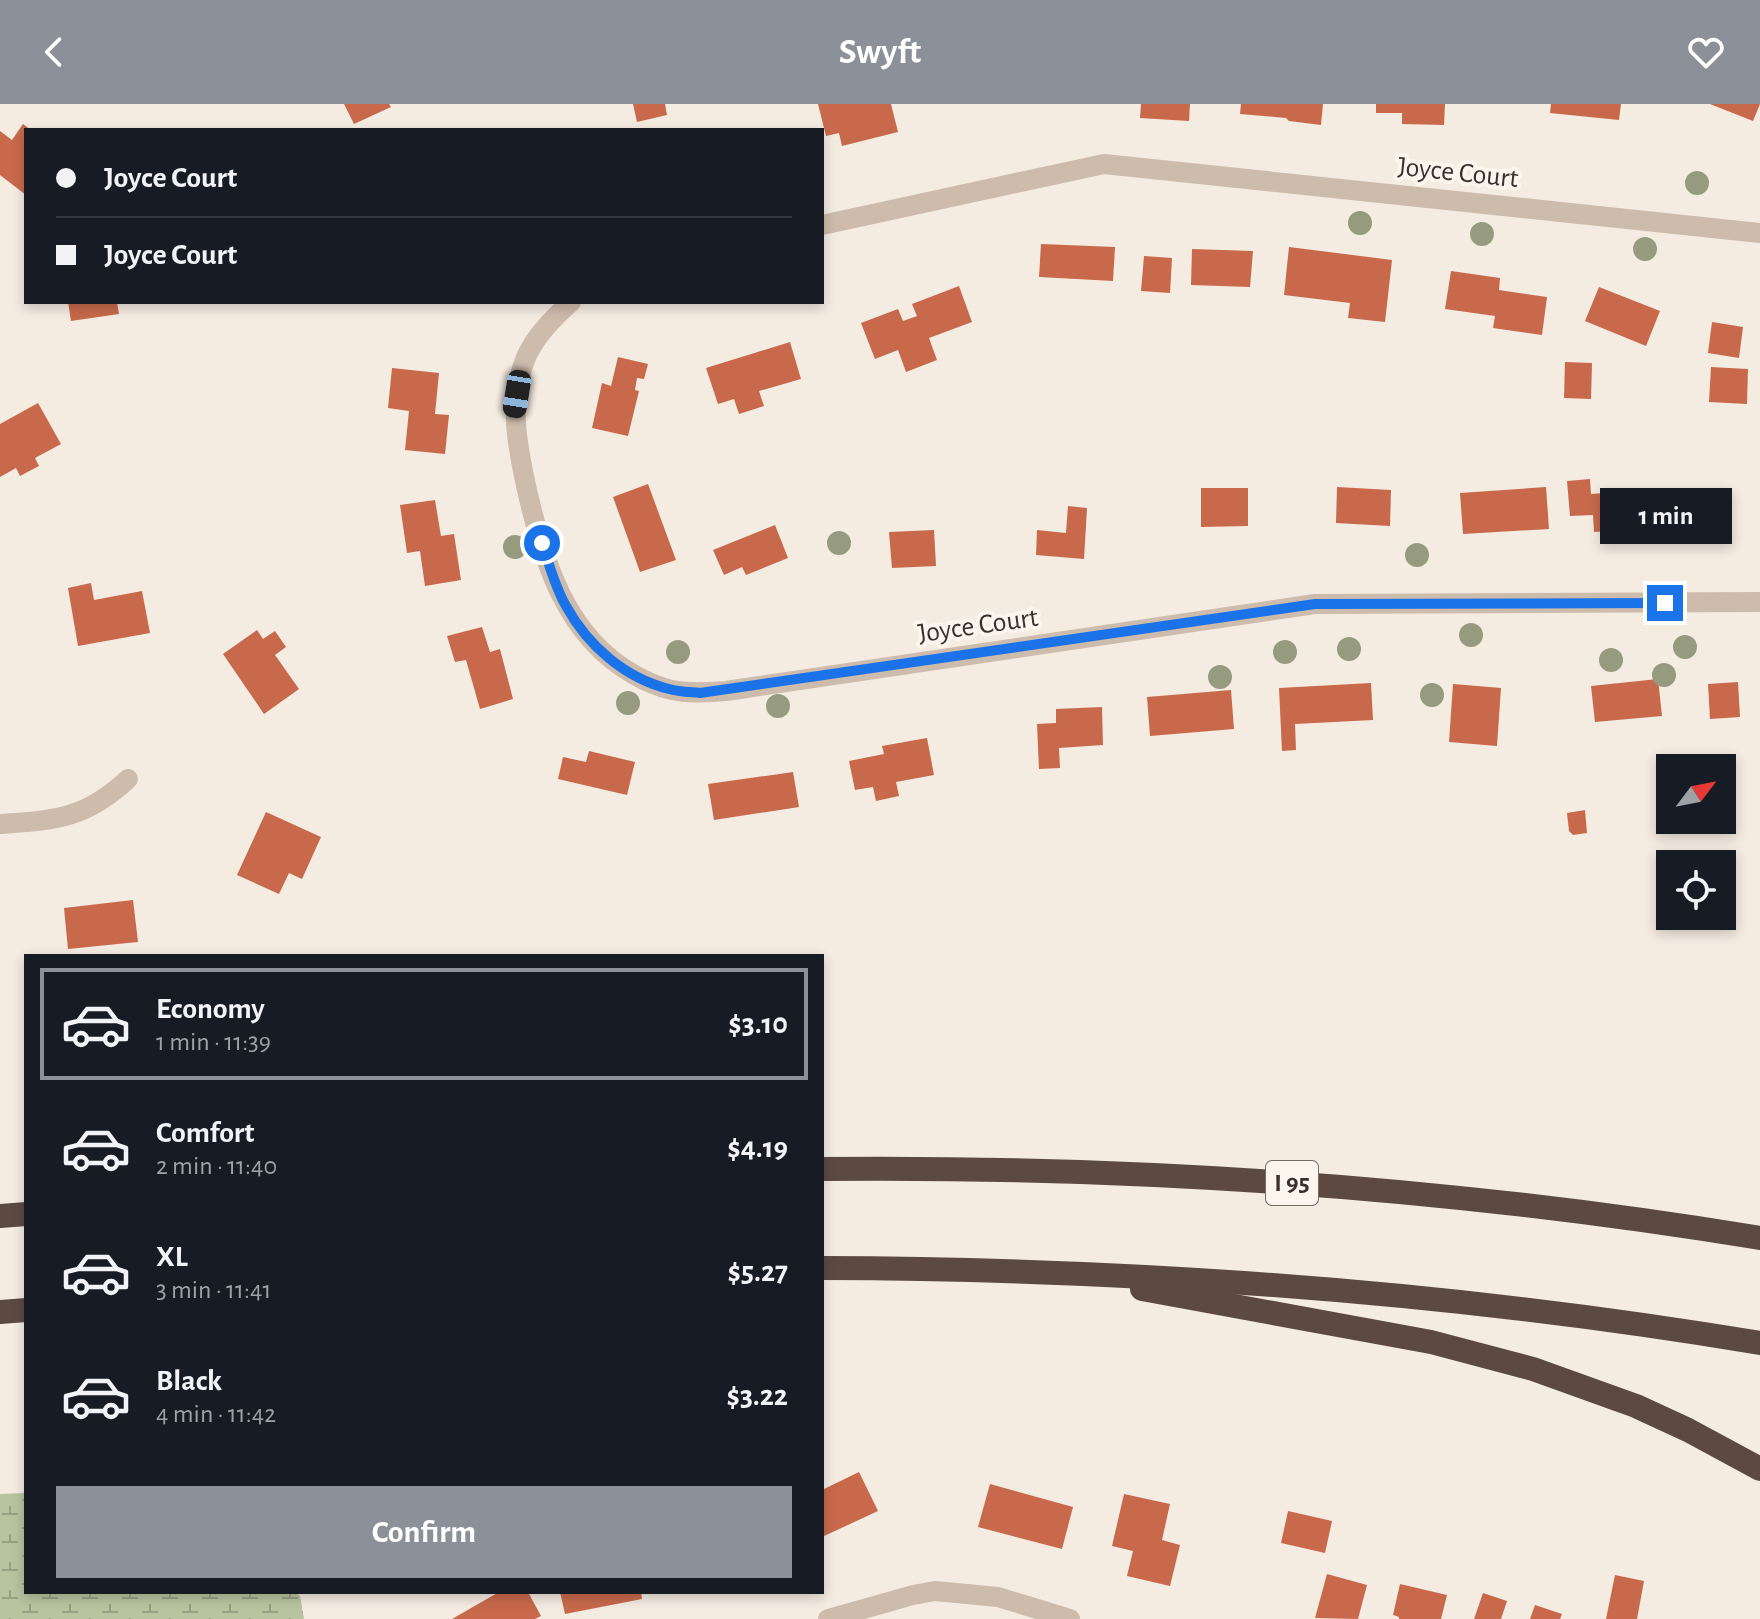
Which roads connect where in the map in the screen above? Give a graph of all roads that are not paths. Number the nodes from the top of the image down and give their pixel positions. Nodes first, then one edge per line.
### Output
1 (824, 225) edge
2 (1760, 233) edge
3 (569, 304) edge
4 (1760, 602) edge
5 (128, 779) dead end
6 (0, 824) edge
7 (824, 1169) edge
8 (24, 1214) edge
9 (0, 1216) edge
10 (1760, 1238) edge
11 (824, 1268) edge
12 (1045, 1271) junction
13 (24, 1310) edge
14 (0, 1312) edge
15 (1760, 1343) edge
16 (1760, 1469) edge
17 (828, 1619) edge
18 (1070, 1619) edge

1 - 2 street, Joyce Court
3 - 4 street, Joyce Court
5 - 6 street
7 - 10 highway, I 95
8 - 9 highway
11 - 12 highway
12 - 15 highway
12 - 16 highway
13 - 14 highway
17 - 18 street

